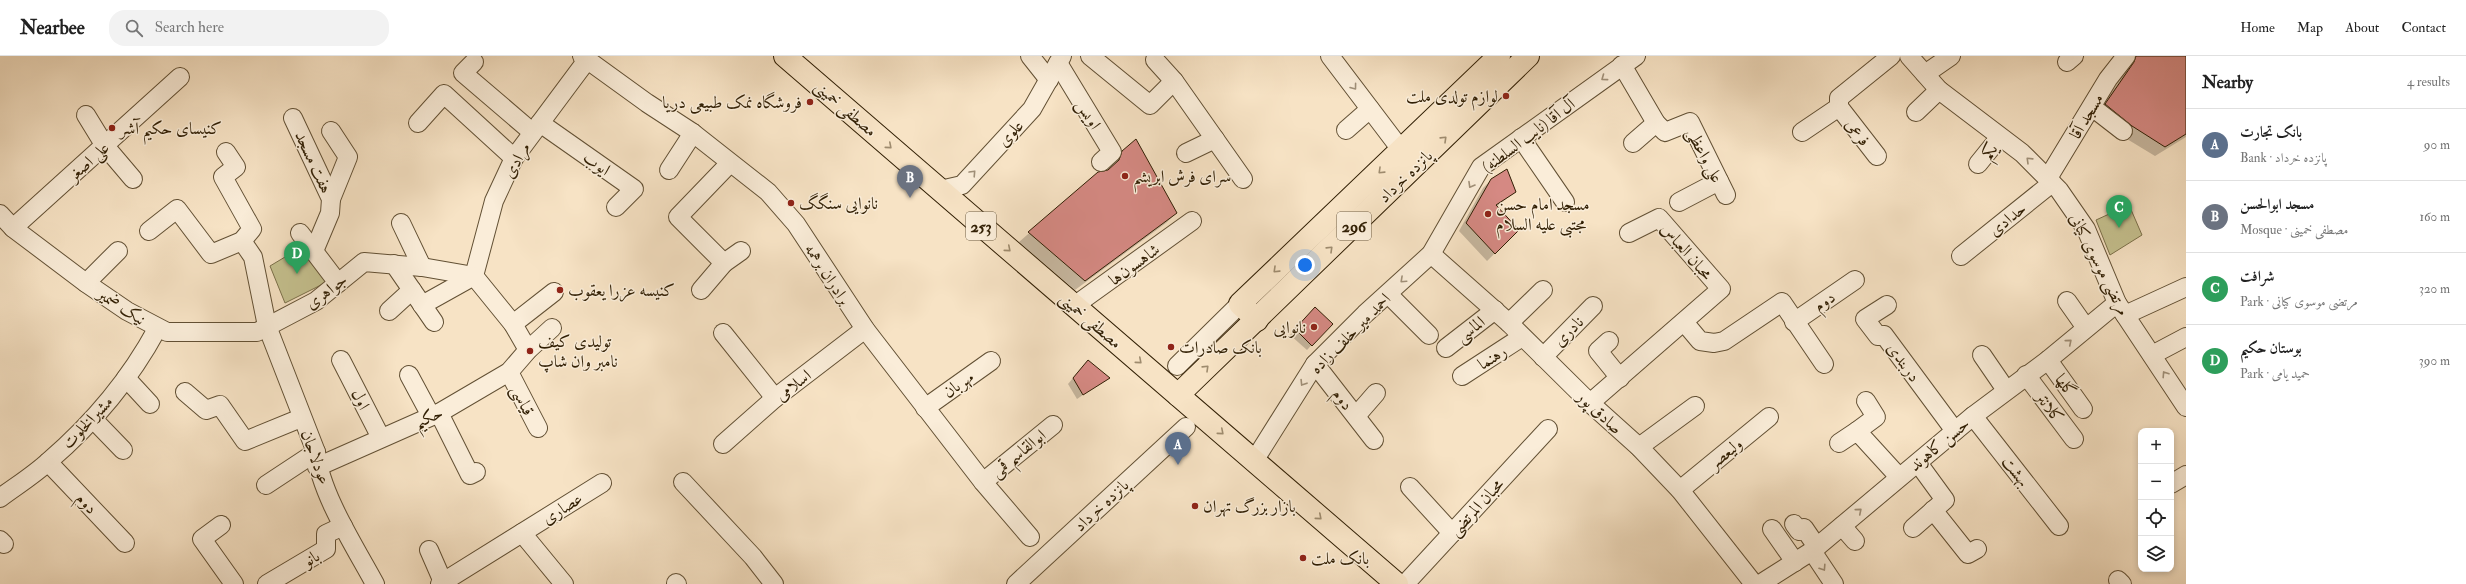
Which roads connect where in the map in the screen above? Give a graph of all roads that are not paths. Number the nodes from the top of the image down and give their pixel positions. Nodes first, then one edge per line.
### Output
1 (785, 56) edge
2 (1030, 56) edge
3 (1090, 56) edge
4 (1330, 56) edge
5 (1499, 56) edge
6 (1528, 56) edge
7 (1891, 56) edge
8 (1909, 56) edge
9 (1951, 56) edge
10 (2122, 57) edge
11 (585, 58) edge
12 (1060, 59) edge
13 (1155, 60) dead end
14 (1629, 60) edge
15 (474, 62) dead end
16 (1925, 74) junction
17 (180, 77) dead end
18 (1049, 80) junction
19 (1174, 81) junction
20 (1939, 90) junction
21 (1839, 107) junction
22 (2092, 107) junction
23 (1370, 109) junction
24 (1916, 112) dead end
25 (86, 115) dead end
26 (293, 118) dead end
27 (418, 123) dead end
28 (1656, 124) junction
29 (536, 128) junction
30 (1346, 130) dead end
31 (331, 131) dead end
32 (2123, 131) dead end
33 (1802, 132) dead end
34 (693, 133) junction
35 (1521, 138) junction
36 (1999, 138) junction
37 (1215, 139) junction
38 (1633, 143) dead end
39 (105, 146) junction
40 (1402, 151) junction
41 (226, 152) dead end
42 (1186, 153) dead end
43 (1877, 156) dead end
44 (514, 158) junction
45 (1101, 162) dead end
46 (730, 163) junction
47 (1978, 164) dead end
48 (670, 170) dead end
49 (133, 179) dead end
50 (1243, 179) dead end
51 (2050, 180) junction
52 (940, 190) junction
53 (331, 199) junction
54 (1565, 202) dead end
55 (1679, 202) dead end
56 (616, 207) dead end
57 (4, 220) edge
58 (1192, 222) dead end
59 (401, 223) dead end
60 (149, 231) dead end
61 (300, 233) dead end
62 (1629, 233) dead end
63 (242, 241) junction
64 (118, 251) dead end
65 (314, 251) junction
66 (742, 251) dead end
67 (1432, 254) junction
68 (1961, 256) dead end
69 (724, 263) junction
70 (394, 264) junction
71 (422, 267) junction
72 (474, 276) junction
73 (1854, 280) dead end
74 (86, 283) junction
75 (338, 283) junction
76 (2186, 287) edge
77 (412, 290) junction
78 (701, 290) dead end
79 (1543, 290) dead end
80 (554, 292) dead end
81 (1388, 294) junction
82 (2067, 301) dead end
83 (1240, 304) junction
84 (422, 305) junction
85 (1887, 305) dead end
86 (1074, 306) junction
87 (1593, 306) dead end
88 (2121, 309) junction
89 (1495, 310) junction
90 (389, 311) dead end
91 (1257, 320) junction
92 (434, 322) dead end
93 (1684, 322) junction
94 (1794, 322) junction
95 (1509, 323) junction
96 (513, 324) junction
97 (267, 326) junction
98 (552, 328) dead end
99 (2086, 328) junction
100 (157, 329) junction
101 (865, 330) junction
102 (723, 333) dead end
103 (1429, 335) dead end
104 (1522, 337) junction
105 (2186, 337) edge
106 (1609, 341) dead end
107 (1446, 348) dead end
108 (528, 350) junction
109 (1982, 355) dead end
110 (2152, 355) junction
111 (1543, 357) junction
112 (341, 360) dead end
113 (2048, 360) junction
114 (991, 361) dead end
115 (1315, 364) junction
116 (1824, 364) dead end
117 (1177, 366) dead end
118 (508, 372) junction
119 (409, 374) dead end
120 (2026, 375) junction
121 (1462, 376) dead end
122 (126, 378) junction
123 (1620, 378) junction
124 (2180, 387) edge
125 (2006, 390) junction
126 (185, 392) dead end
127 (1376, 393) dead end
128 (1178, 395) junction
129 (775, 398) junction
130 (1866, 401) dead end
131 (1590, 403) junction
132 (150, 404) dead end
133 (1695, 406) dead end
134 (2186, 407) edge
135 (924, 408) junction
136 (2083, 409) dead end
137 (435, 414) junction
138 (1356, 416) junction
139 (1973, 416) junction
140 (1769, 417) dead end
141 (93, 418) junction
142 (301, 418) junction
143 (1054, 425) dead end
144 (538, 428) dead end
145 (1186, 428) dead end
146 (1548, 429) dead end
147 (1857, 431) junction
148 (1955, 431) junction
149 (381, 438) junction
150 (2074, 439) dead end
151 (1374, 440) dead end
152 (1839, 443) dead end
153 (723, 444) dead end
154 (1639, 447) junction
155 (124, 450) dead end
156 (317, 460) junction
157 (1254, 461) junction
158 (48, 462) junction
159 (1918, 463) junction
160 (476, 472) dead end
161 (2186, 475) edge
162 (1900, 478) junction
163 (683, 482) dead end
164 (983, 482) junction
165 (2174, 482) edge
166 (602, 483) dead end
167 (266, 486) dead end
168 (1410, 487) dead end
169 (1680, 490) junction
170 (0, 498) edge
171 (1939, 505) junction
172 (1794, 524) dead end
173 (221, 525) dead end
174 (343, 526) junction
175 (1842, 526) junction
176 (2059, 526) dead end
177 (1913, 528) dead end
178 (1772, 529) dead end
179 (522, 532) junction
180 (1452, 533) junction
181 (1030, 537) dead end
182 (1855, 541) dead end
183 (125, 544) dead end
184 (1814, 549) junction
185 (1977, 549) dead end
186 (429, 550) dead end
187 (1795, 562) junction
188 (288, 578) edge
189 (441, 583) edge
190 (234, 584) edge
191 (267, 584) edge
192 (374, 584) edge
193 (564, 584) edge
194 (774, 584) edge
195 (1016, 584) edge
196 (1397, 584) edge
197 (1405, 584) edge
198 (1754, 584) edge
199 (1760, 584) edge
200 (1834, 584) edge

1 -> 52 main road, مصطفی خمینی / 253
2 - 18 street
3 - 19 street
4 -> 23 street
5 - 40 main road, پانزده خرداد / 296
91 -> 6 main road, پانزده خرداد / 296
7 - 21 street
8 - 16 street, مرتضی موسوی کیانی
9 - 16 street
10 - 22 street, مسجد آقا
11 - 29 street, مرادی
11 - 34 street, برادران برهمه
12 - 18 street, علوی
12 - 45 street, اویس
13 - 19 street
14 - 28 street
14 -> 35 street, آل آقا (نایب السلطنه)
15 - 29 street
16 - 20 street, مرتضی موسوی کیانی
17 - 39 street, علی اصغر
52 -> 18 street, علوی
19 - 37 street
20 - 24 street
20 - 36 street, مرتضی موسوی کیانی
21 - 33 street
21 - 43 street, فرعی
22 - 32 street
22 - 51 street, مسجد آقا
23 - 30 street
23 - 40 street
25 - 39 street
26 - 53 street, هفت مسجد
27 - 44 street
28 - 38 street
28 - 55 street, علی واعظی
29 - 44 street, مرادی
29 - 56 street, ایوب
31 - 53 street
34 - 46 street, برادران برهمه
34 - 48 street
35 - 54 street
35 -> 67 street, آل آقا (نایب السلطنه)
36 - 47 street, یکم
51 -> 36 street, مرتضی موسوی کیانی
37 - 42 street
37 - 50 street
39 - 49 street
39 - 57 street, علی اصغر
40 -> 83 main road, پانزده خرداد / 296
41 - 63 street
44 - 72 street, مرادی
46 - 69 street
46 - 101 street, برادران برهمه
51 - 68 street, حدادی
51 - 88 street, مرتضی موسوی کیانی
52 -> 86 main road, مصطفی خمینی / 253
53 - 65 street, هفت مسجد
57 - 74 street, نیک ضمیر
58 - 86 street, شاهسون‌ها
59 - 71 street
60 - 63 street
61 - 65 street
62 - 93 street, محبان العباس
63 - 97 street
64 - 74 street
65 - 75 street
66 - 69 street
67 -> 81 street, احمد میر خلف زاده
67 - 89 street, صادق پور
69 - 78 street
70 - 71 street, جواهری
70 - 75 street, جواهری
70 - 77 street
71 - 72 street, جواهری
72 - 84 street
72 - 96 street
73 - 94 street, دوم
74 - 100 street, نیک ضمیر
75 - 97 street, جواهری
76 - 88 street, حسن کاهوند
77 - 84 street
77 - 90 street
79 - 95 street
80 - 96 street
81 - 103 street
81 - 115 street, احمد میر خلف زاده
82 - 99 street
83 - 91 main road
83 - 117 street, پانزده خرداد
84 - 92 street
85 - 148 street, دربندی
86 -> 128 main road, مصطفی خمینی / 253
87 - 111 street, نادری
88 - 99 street, حسن کاهوند
88 - 110 street, مرتضی موسوی کیانی
89 - 95 street, صادق پور
89 - 107 street, الماسی
128 -> 91 main road, پانزده خرداد / 296
93 - 94 street
93 - 123 street, محبان العباس
94 - 116 street
95 - 104 street, صادق پور
96 - 108 street
97 - 100 street, نیک ضمیر
97 - 142 street, عودلاجان
98 - 108 street, حکیم
113 -> 99 street, حسن کاهوند
100 - 122 street, مشیرالخلوت
101 - 129 street, اسلامی
101 - 135 street, برادران برهمه
102 - 129 street
104 - 111 street, صادق پور
104 - 121 street, رهنما
105 - 110 street
106 - 123 street
108 - 118 street, حکیم
109 - 125 street
124 -> 110 street, مرتضی موسوی کیانی
111 - 131 street, صادق پور
112 - 149 street, اول
113 - 120 street, حسن کاهوند
113 - 136 street, گلها
114 - 135 street, مهربان
115 - 138 street, دوم
115 -> 157 street, احمد میر خلف زاده
118 - 137 street, حکیم
118 - 144 street, قیاسی
119 - 137 street
120 - 125 street, حسن کاهوند
120 - 150 street, کلانتر
122 - 132 street
122 - 141 street, مشیرالخلوت
123 - 131 street, محبان العباس
124 - 134 street, مرتضی موسوی کیانی
125 - 139 street, حسن کاهوند
126 - 142 street
127 - 138 street, دوم
128 -> 157 main road, مصطفی خمینی / 253
129 - 153 street, اسلامی
130 - 147 street
131 - 154 street, صادق پور
133 - 154 street
135 - 164 street, برادران برهمه
137 - 149 street, حکیم
137 - 160 street
138 - 151 street, دوم
139 - 148 street, حسن کاهوند
139 - 176 street, بهشت
140 - 169 street, ولیعصر
141 - 155 street
141 - 158 street, مشیرالخلوت
142 - 156 street, عودلاجان
143 - 164 street, ابوالقاسم قمی
145 - 195 street, پانزده خرداد
146 - 180 street, محبان المرتضی
147 - 152 street
147 - 162 street
148 - 159 street, حسن کاهوند
149 - 156 street, حکیم
154 - 169 street, صادق پور
156 - 167 street, حکیم
156 - 174 street, عودلاجان
157 -> 196 main road, مصطفی خمینی / 253
158 - 170 street, مشیرالخلوت
158 - 183 street, دوم
159 - 162 street, حسن کاهوند
159 - 171 street
161 - 165 street
175 -> 162 street, حسن کاهوند
163 - 194 street
164 - 181 street, برادران برهمه
166 - 179 street, عصاری
168 - 180 street
169 - 198 street, صادق پور
171 - 177 street
171 - 185 street
172 - 184 street
173 - 190 street
174 - 188 street, بانو
174 - 192 street, عودلاجان
175 - 182 street
175 - 184 street, حسن کاهوند
178 - 187 street
179 - 189 street, عصاری
179 - 193 street, عصاری
180 - 197 street, محبان المرتضی
184 - 187 street, حسن کاهوند
184 -> 200 street
186 - 189 street
187 - 199 street, حسن کاهوند
188 - 191 street, بانو

